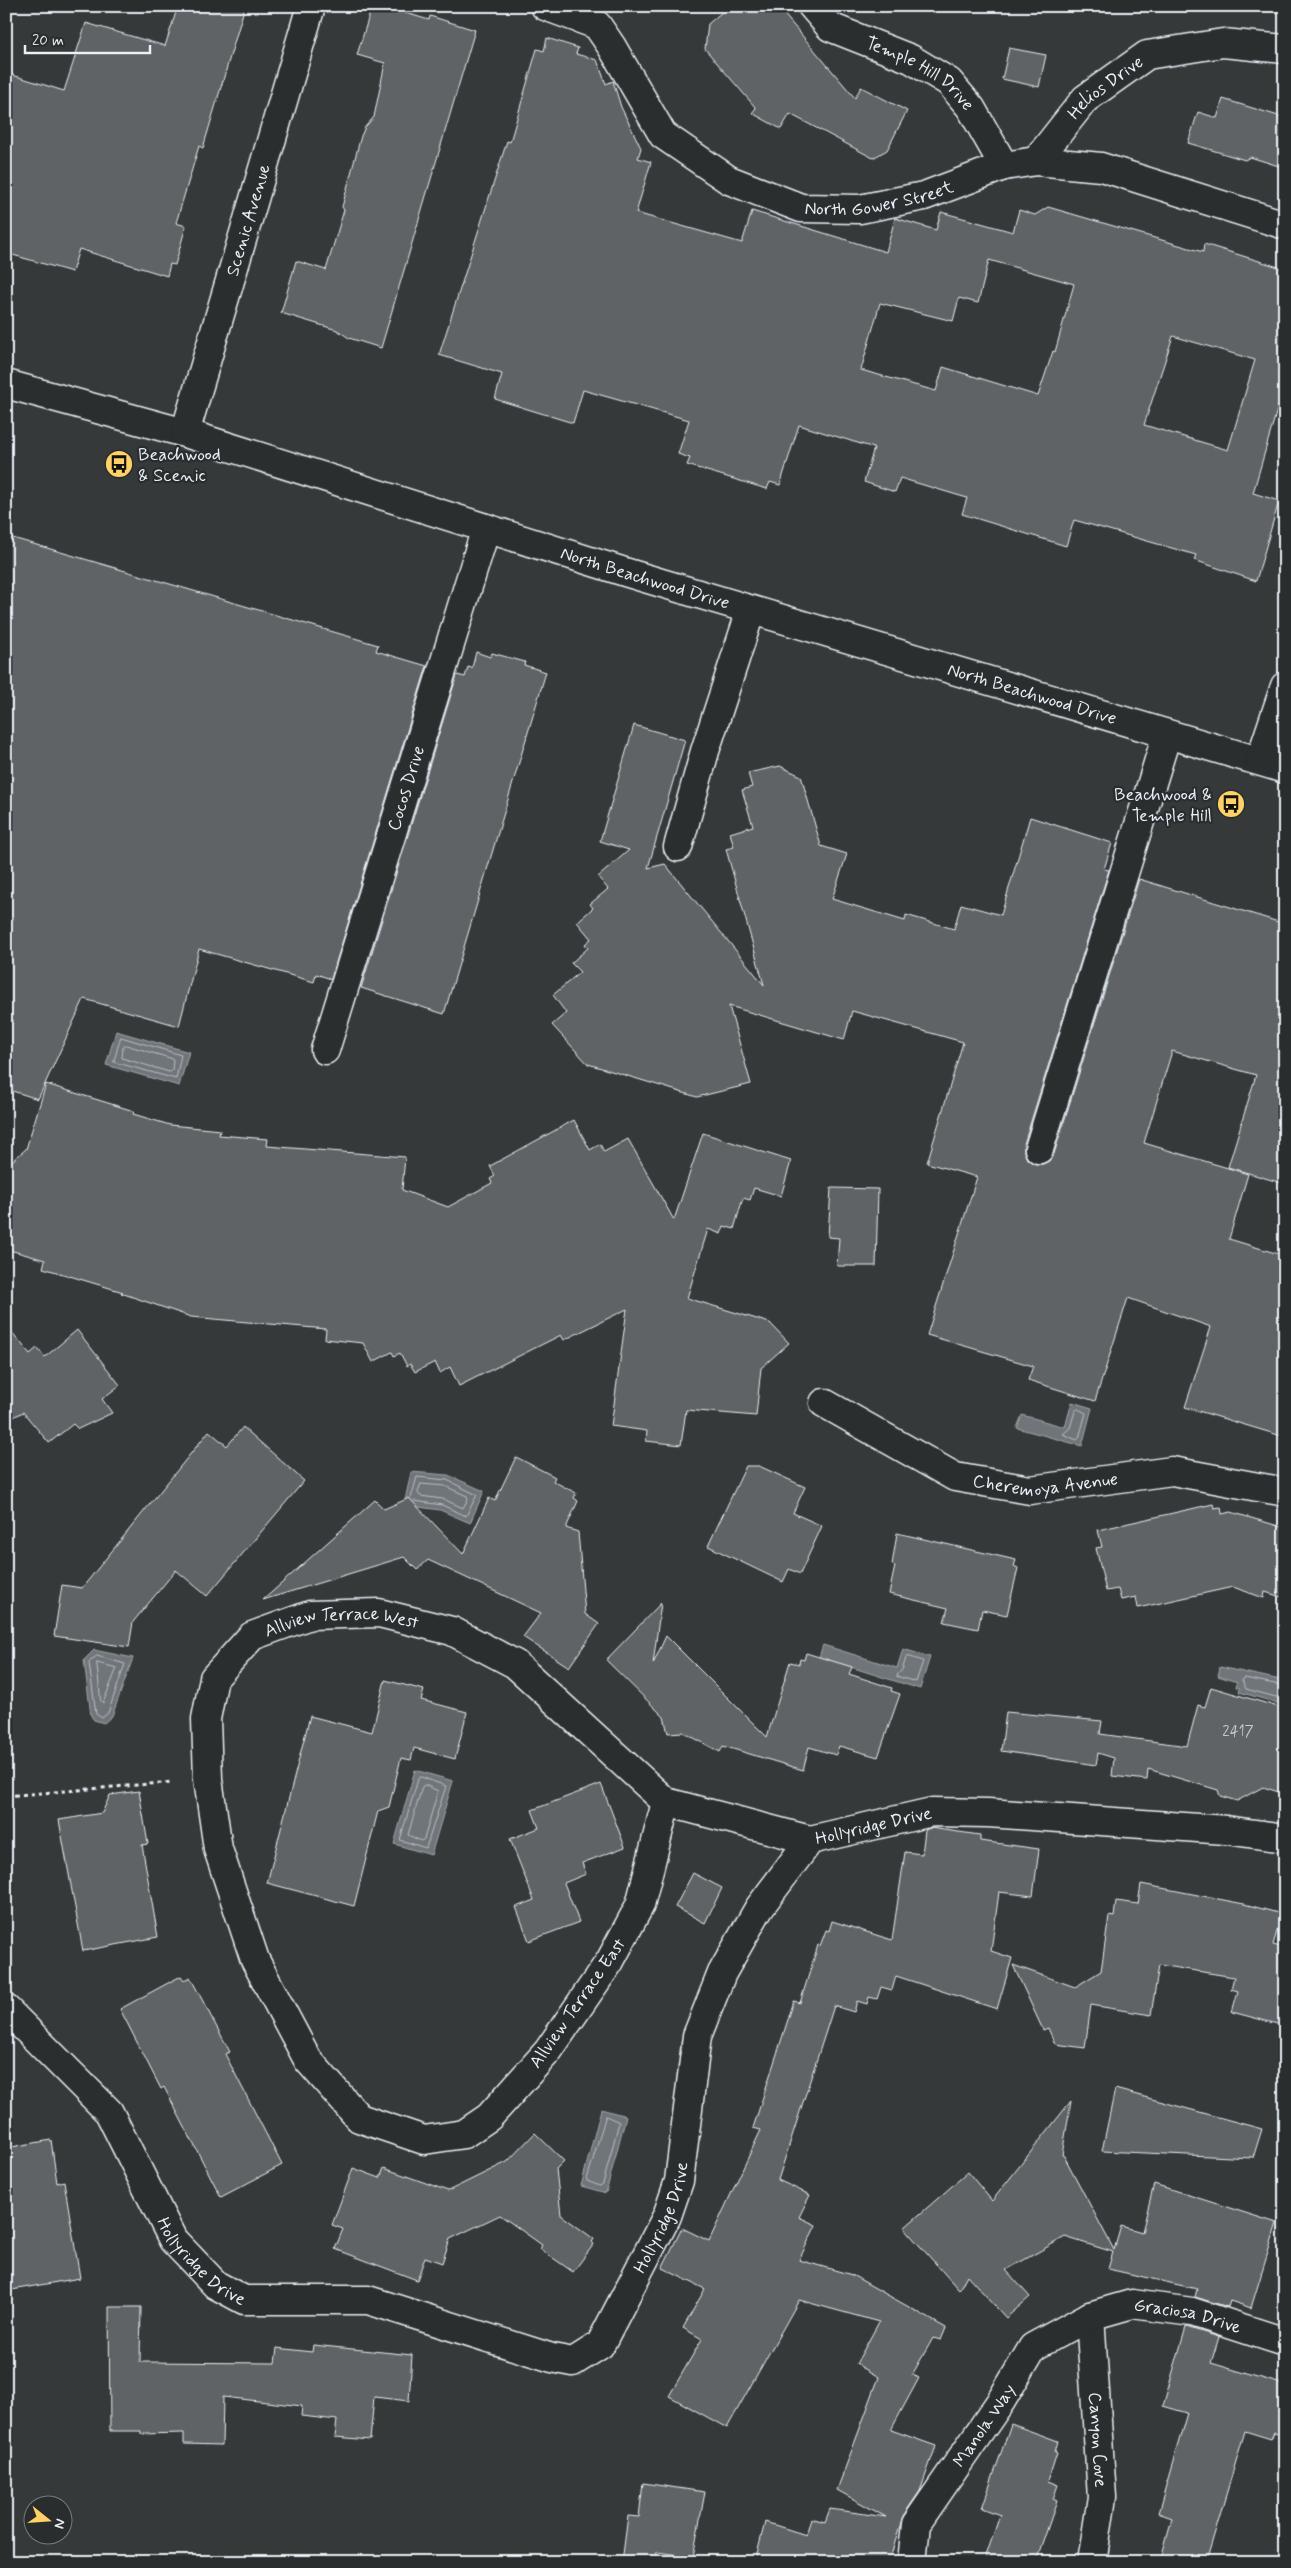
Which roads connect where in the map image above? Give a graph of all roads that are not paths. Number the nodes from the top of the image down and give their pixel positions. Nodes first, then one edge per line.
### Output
1 (311, 6) edge
2 (545, 6) edge
3 (812, 6) edge
4 (1285, 49) edge
5 (1036, 161) junction
6 (1004, 166) junction
7 (1285, 225) edge
8 (6, 384) edge
9 (184, 433) junction
10 (486, 528) junction
11 (751, 610) junction
12 (1285, 686) edge
13 (1168, 734) junction
14 (1273, 765) edge
15 (678, 847) dead end
16 (325, 1050) dead end
17 (1039, 1149) dead end
18 (824, 1403) dead end
19 (1285, 1492) edge
20 (666, 1802) junction
21 (1285, 1838) edge
22 (810, 1840) junction
23 (6, 2009) edge
24 (359, 2118) joint
25 (1090, 2316) junction
26 (1285, 2342) edge
27 (912, 2562) edge
28 (1092, 2562) edge

1 - 9 street, Scenic Avenue
2 - 6 street, North Gower Street
3 - 6 street, Temple Hill Drive
4 - 5 street, Helios Drive
5 - 6 street, North Gower Street
5 - 7 street, North Gower Street
8 - 9 street, North Beachwood Drive
9 - 10 street, North Beachwood Drive
10 - 11 street, North Beachwood Drive
10 - 16 street, Cocos Drive
11 - 13 street, North Beachwood Drive
11 - 15 street
12 - 14 street
13 - 14 street, North Beachwood Drive
13 - 17 street
18 - 19 street, Cheremoya Avenue
20 - 22 street, Allview Terrace West
20 - 24 street, Allview Terrace East
20 - 24 street, Allview Terrace West
21 - 22 street, Hollyridge Drive
22 - 23 street, Hollyridge Drive
25 - 26 street, Graciosa Drive
25 - 27 street, Manola Way
25 - 28 street, Canyon Cove

